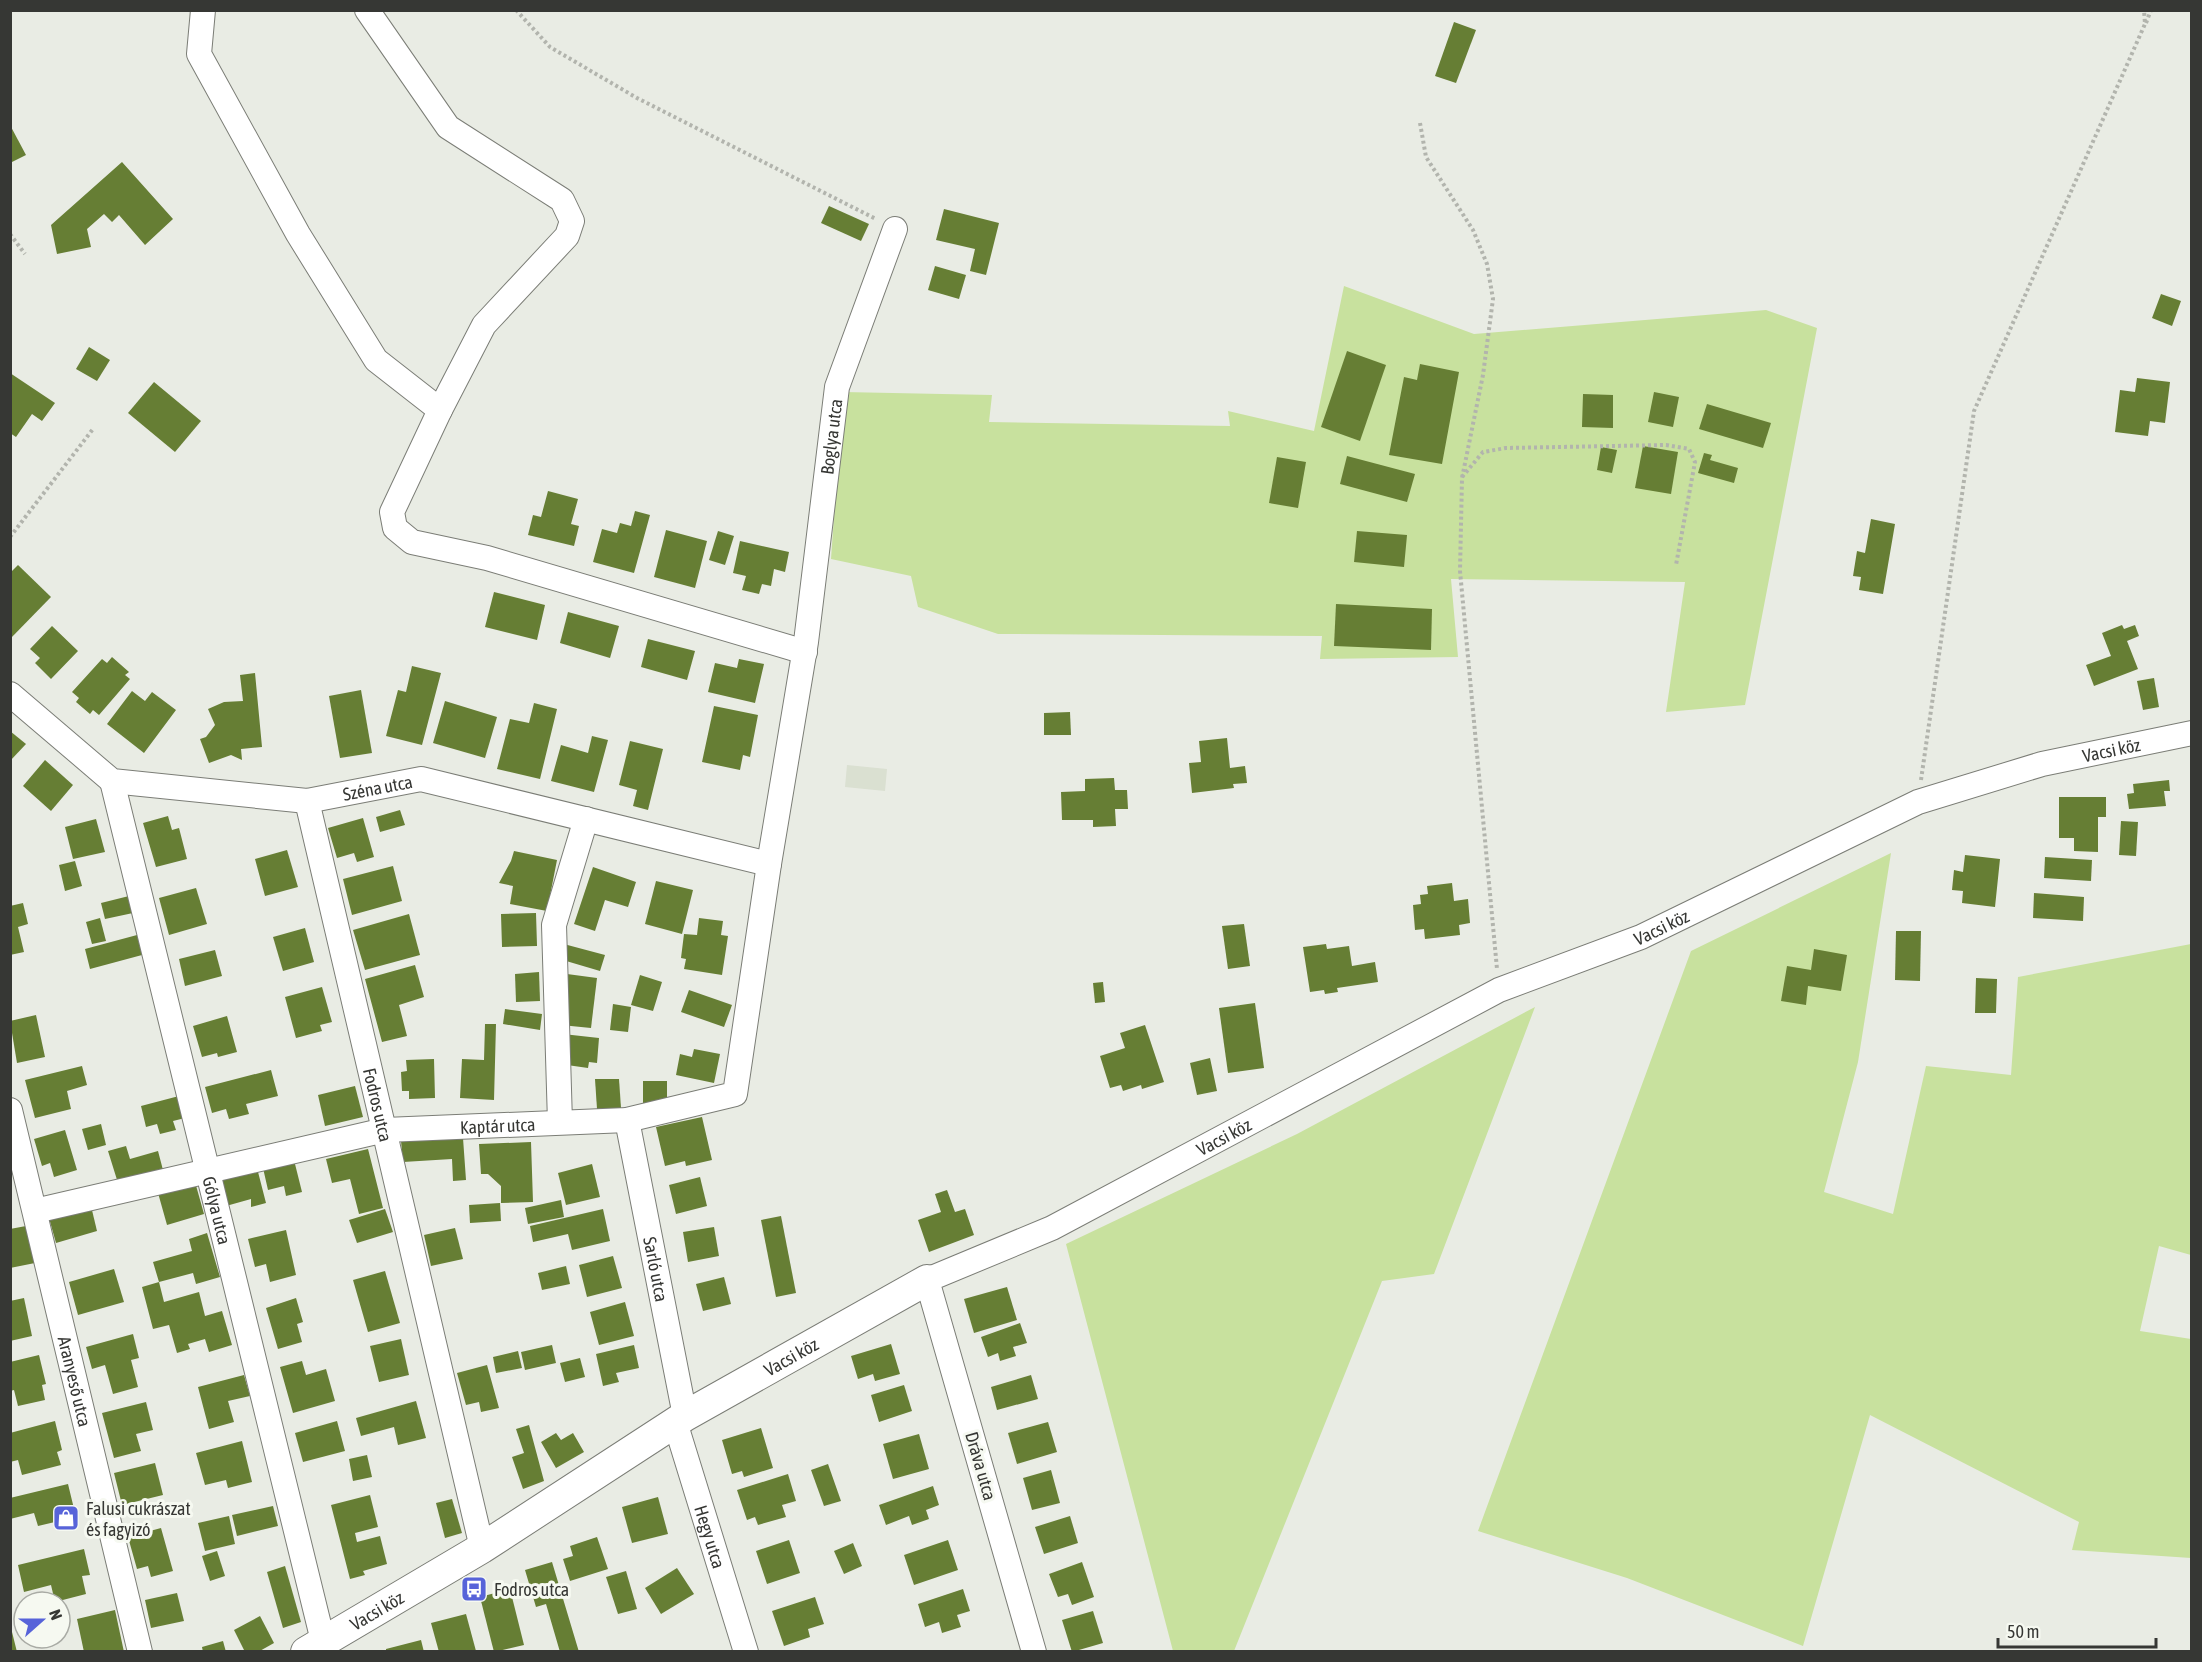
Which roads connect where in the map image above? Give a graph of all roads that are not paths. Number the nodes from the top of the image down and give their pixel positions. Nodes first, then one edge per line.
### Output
1 (203, 10) edge
2 (367, 10) edge
3 (895, 229) road end
4 (440, 410) junction
5 (804, 652) junction
6 (10, 694) edge
7 (2192, 733) edge
8 (112, 781) junction
9 (307, 801) junction
10 (586, 819) junction
11 (769, 864) junction
12 (10, 1110) edge
13 (627, 1120) junction
14 (560, 1122) junction
15 (385, 1130) junction
16 (208, 1171) junction
17 (35, 1211) junction
18 (927, 1280) junction
19 (680, 1419) junction
20 (482, 1548) junction
21 (311, 1649) edge
22 (140, 1652) edge
23 (746, 1652) edge
24 (1034, 1652) edge

1 - 4 street
2 - 4 street
3 - 5 street, Boglya utca
4 - 5 street
5 - 11 street, Boglya utca
6 - 8 street
7 - 18 street, Vacsi köz
8 - 9 street, Széna utca
8 - 16 street, Gólya utca
9 - 10 street, Széna utca
9 - 15 street, Fodros utca
10 - 11 street, Széna utca
10 - 14 street
11 - 13 street, Kaptár utca
12 - 17 street, Aranyeső utca
13 - 14 street, Kaptár utca
13 - 19 street, Sarló utca
14 - 15 street, Kaptár utca
15 - 16 street, Kaptár utca
15 - 20 street, Fodros utca
16 - 17 street, Kaptár utca
16 - 21 street, Gólya utca
17 - 22 street, Aranyeső utca
18 - 19 street, Vacsi köz
18 - 24 street, Dráva utca
19 - 20 street, Vacsi köz
19 - 23 street, Hegy utca
20 - 21 street, Vacsi köz

